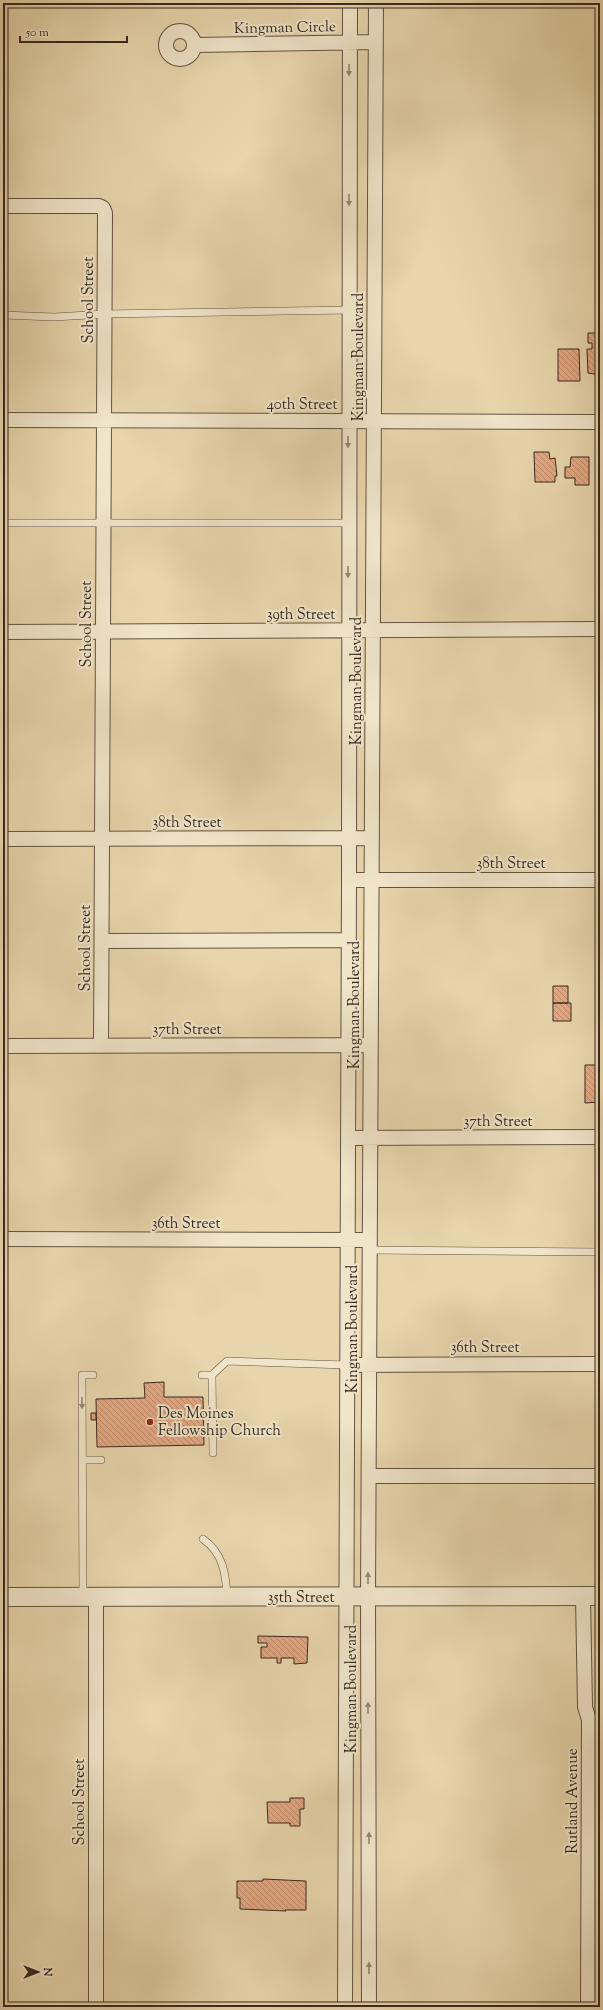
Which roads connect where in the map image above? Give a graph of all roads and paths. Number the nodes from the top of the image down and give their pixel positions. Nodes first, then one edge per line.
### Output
1 (350, 3) edge
2 (376, 3) edge
3 (350, 42) junction
4 (376, 42) junction
5 (194, 46) dead end
6 (3, 206) edge
7 (349, 310) junction
8 (105, 314) junction
9 (3, 315) edge
10 (3, 420) edge
11 (104, 421) junction
12 (348, 422) junction
13 (374, 422) junction
14 (600, 422) edge
15 (3, 523) edge
16 (104, 523) junction
17 (348, 523) junction
18 (600, 629) edge
19 (348, 630) junction
20 (373, 630) junction
21 (3, 632) edge
22 (103, 632) junction
23 (349, 838) junction
24 (372, 838) junction
25 (3, 839) edge
26 (102, 839) junction
27 (349, 880) junction
28 (371, 880) junction
29 (600, 880) edge
30 (349, 940) junction
31 (102, 941) junction
32 (348, 1045) junction
33 (370, 1045) junction
34 (3, 1046) edge
35 (101, 1046) junction
36 (600, 1137) edge
37 (348, 1138) junction
38 (370, 1138) junction
39 (3, 1239) edge
40 (347, 1240) junction
41 (370, 1245) junction
42 (600, 1252) edge
43 (600, 1364) edge
44 (346, 1365) junction
45 (369, 1365) junction
46 (93, 1375) dead end
47 (202, 1375) dead end
48 (212, 1375) junction
49 (213, 1453) dead end
50 (82, 1460) junction
51 (101, 1460) dead end
52 (369, 1476) junction
53 (600, 1476) edge
54 (203, 1538) dead end
55 (345, 1596) junction
56 (368, 1596) junction
57 (592, 1596) edge
58 (3, 1597) edge
59 (89, 1597) junction
60 (227, 1597) junction
61 (96, 2007) edge
62 (345, 2007) edge
63 (369, 2007) edge
64 (588, 2007) edge

1 - 3 street, Kingman Boulevard
2 - 4 street, Kingman Boulevard
3 - 4 street, Kingman Circle
3 - 5 street, Kingman Circle
3 -> 7 street, Kingman Boulevard
4 - 13 street, Kingman Boulevard
6 - 8 street, School Street
7 - 8 lane
7 - 12 street, Kingman Boulevard
8 - 9 lane
8 - 11 street, School Street
10 - 11 street, 40th Street
11 - 12 street, 40th Street
11 - 16 street, School Street
12 - 13 street, 40th Street
12 -> 17 street, Kingman Boulevard
13 - 14 street, 40th Street
13 - 20 street, Kingman Boulevard
15 - 16 lane
16 - 17 lane
16 - 22 street, School Street
17 -> 19 street, Kingman Boulevard
18 - 20 street, 39th Street
19 - 20 street, 39th Street
19 - 22 street, 39th Street
19 - 23 street, Kingman Boulevard
20 - 24 street, Kingman Boulevard
21 - 22 street, 39th Street
22 - 26 street, School Street
23 - 24 street, 38th Street
23 - 26 street, 38th Street
23 - 27 street, Kingman Boulevard
24 - 28 street, Kingman Boulevard
25 - 26 street, 38th Street
26 - 31 street, School Street
27 - 28 street, 38th Street
27 - 30 street, Kingman Boulevard
28 - 29 street, 38th Street
28 - 33 street, Kingman Boulevard
30 - 31 street
30 - 32 street, Kingman Boulevard
31 - 35 street, School Street
32 - 33 street, 37th Street
32 - 35 street, 37th Street
32 - 37 street, Kingman Boulevard
33 - 38 street, Kingman Boulevard
34 - 35 street, 37th Street
36 - 38 street, 37th Street
37 - 38 street, 37th Street
37 - 40 street, Kingman Boulevard
38 - 41 street, Kingman Boulevard
39 - 40 street, 36th Street
40 - 41 street, 36th Street
40 - 44 street, Kingman Boulevard
41 - 42 lane
41 - 45 street, Kingman Boulevard
43 - 45 street, 36th Street
44 - 45 street, 36th Street
44 - 48 lane
44 - 55 street, Kingman Boulevard
45 - 52 street, Kingman Boulevard
46 -> 50 lane
47 - 48 lane
48 - 49 lane
50 - 51 lane
50 - 59 lane
52 - 53 street
56 -> 52 street, Kingman Boulevard
54 - 60 lane
55 - 56 street, 35th Street
55 - 60 street, 35th Street
55 - 62 street, Kingman Boulevard
56 - 57 street, 35th Street
63 -> 56 street, Kingman Boulevard
57 - 64 street, Rutland Avenue
58 - 59 street, 35th Street
59 - 60 street, 35th Street
59 - 61 street, School Street

